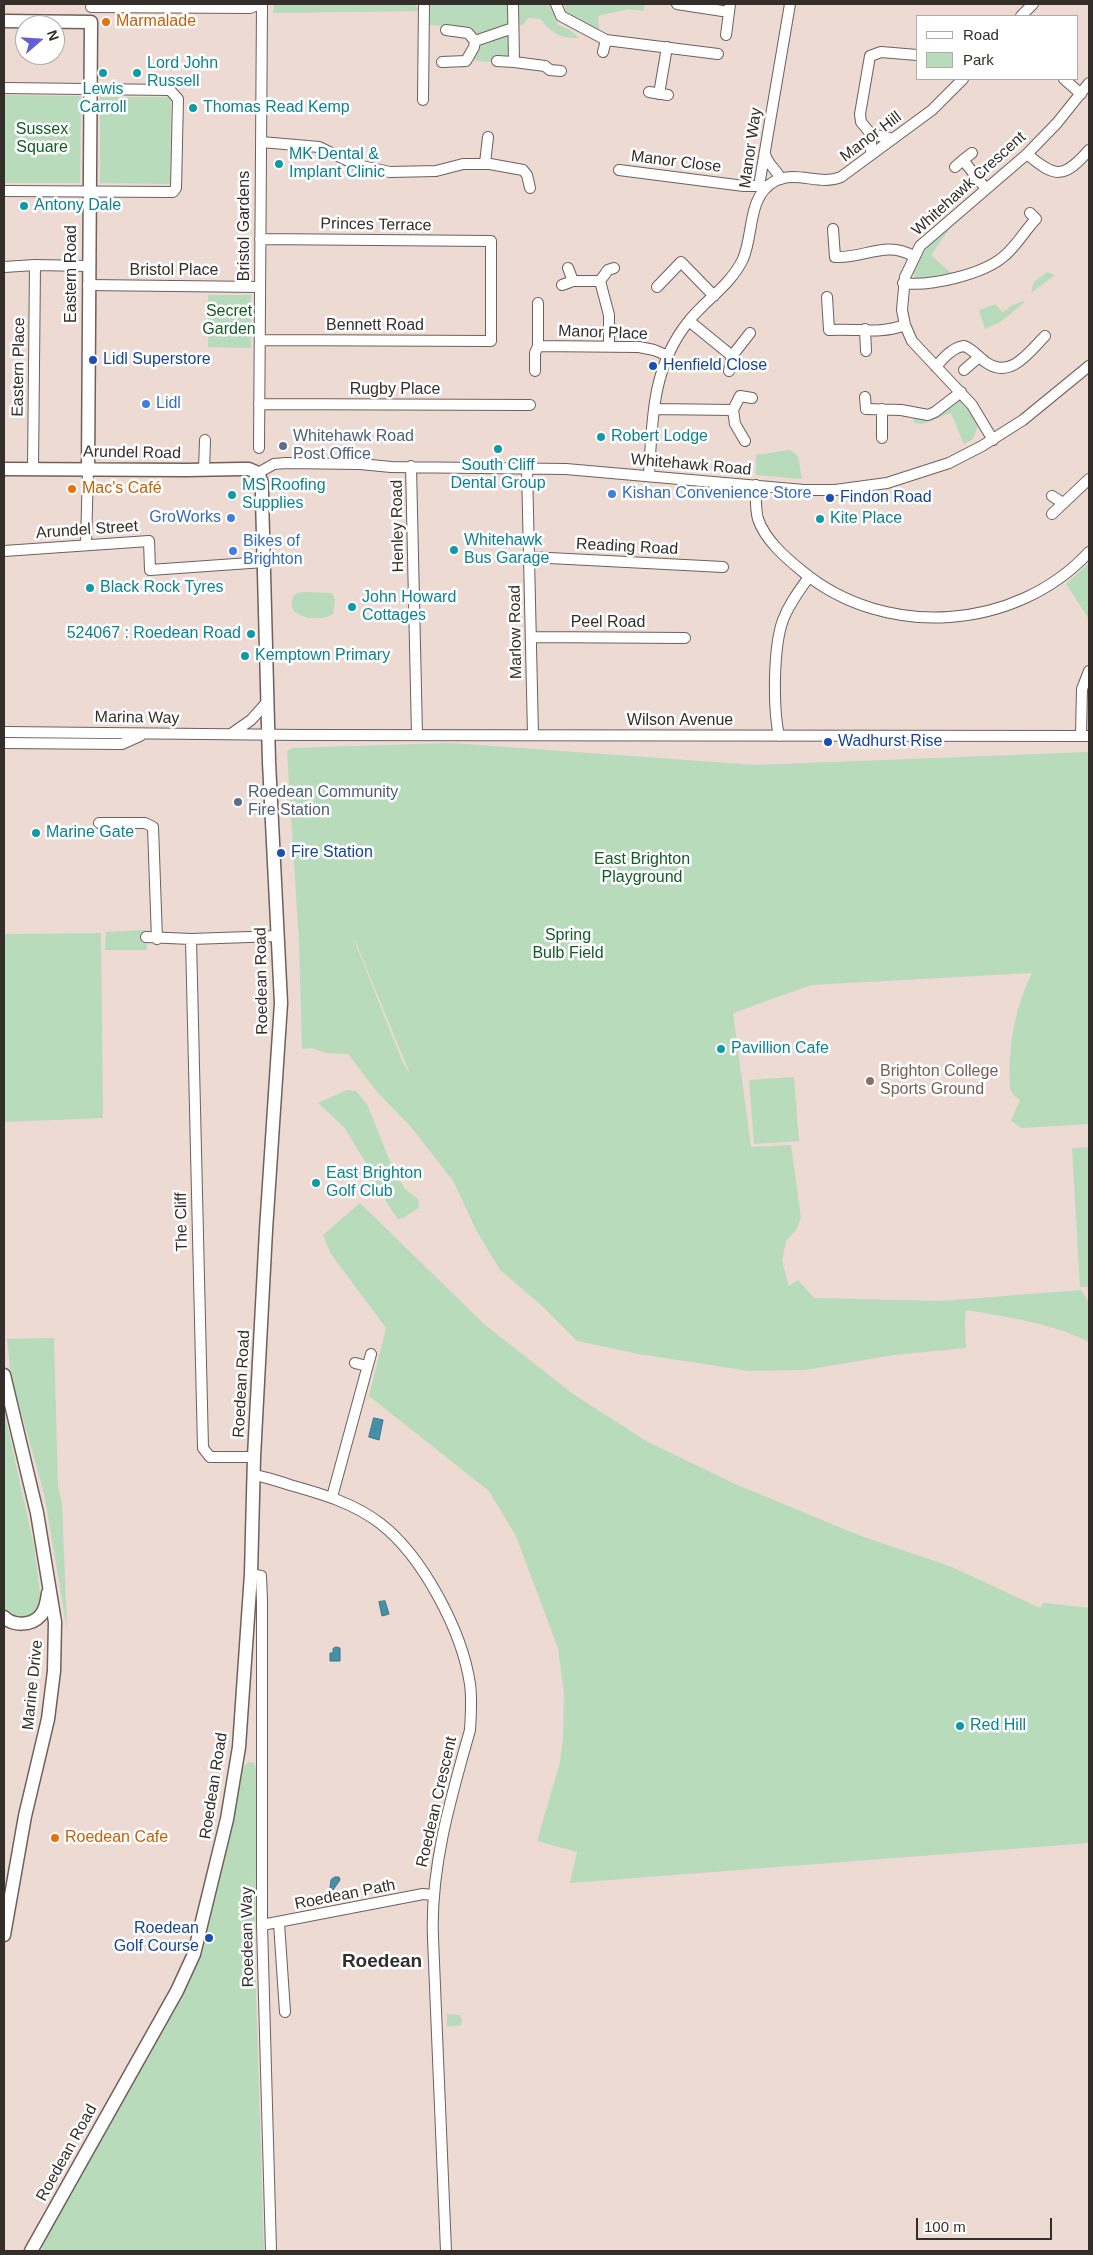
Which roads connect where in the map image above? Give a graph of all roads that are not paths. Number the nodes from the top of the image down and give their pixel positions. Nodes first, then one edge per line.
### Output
1 (261, 4) edge
2 (424, 4) edge
3 (513, 4) edge
4 (556, 4) edge
5 (677, 4) edge
6 (790, 4) edge
7 (1033, 4) edge
8 (91, 5) edge
9 (729, 8) edge
10 (1022, 15) edge
11 (4, 21) edge
12 (91, 22) junction
13 (513, 28) junction
14 (446, 30) dead end
15 (726, 35) dead end
16 (606, 40) junction
17 (475, 41) junction
18 (667, 47) junction
19 (603, 52) dead end
20 (718, 54) dead end
21 (916, 55) edge
22 (497, 61) dead end
23 (442, 62) dead end
24 (514, 62) junction
25 (561, 71) dead end
26 (1065, 80) edge
27 (954, 83) edge
28 (1089, 83) edge
29 (4, 88) edge
30 (90, 89) junction
31 (658, 94) dead end
32 (1081, 94) junction
33 (423, 100) dead end
34 (871, 134) junction
35 (488, 137) dead end
36 (893, 139) junction
37 (261, 142) junction
38 (1089, 150) edge
39 (765, 153) junction
40 (972, 153) dead end
41 (1027, 154) junction
42 (871, 155) junction
43 (485, 163) junction
44 (619, 170) dead end
45 (781, 179) junction
46 (530, 188) dead end
47 (761, 188) junction
48 (986, 189) junction
49 (4, 190) edge
50 (89, 192) junction
51 (1030, 213) dead end
52 (833, 229) dead end
53 (260, 239) junction
54 (913, 256) junction
55 (35, 265) junction
56 (88, 266) junction
57 (4, 267) edge
58 (568, 268) dead end
59 (614, 268) dead end
60 (573, 281) junction
61 (600, 281) junction
62 (903, 283) junction
63 (88, 285) junction
64 (562, 285) dead end
65 (260, 286) junction
66 (657, 287) dead end
67 (714, 296) junction
68 (827, 297) dead end
69 (538, 303) dead end
70 (689, 321) junction
71 (905, 325) junction
72 (865, 329) junction
73 (750, 333) dead end
74 (1046, 336) dead end
75 (260, 340) junction
76 (491, 342) joint
77 (538, 346) junction
78 (610, 346) junction
79 (866, 351) dead end
80 (666, 355) junction
81 (732, 356) junction
82 (979, 357) junction
83 (1089, 366) edge
84 (936, 367) junction
85 (964, 370) dead end
86 (535, 371) dead end
87 (729, 371) dead end
88 (961, 392) junction
89 (864, 397) dead end
90 (752, 398) dead end
91 (259, 404) junction
92 (530, 405) dead end
93 (654, 409) junction
94 (882, 409) junction
95 (733, 410) junction
96 (882, 438) dead end
97 (205, 440) dead end
98 (992, 440) junction
99 (745, 441) dead end
100 (259, 448) dead end
101 (411, 466) junction
102 (527, 468) junction
103 (4, 469) edge
104 (33, 469) junction
105 (88, 470) junction
106 (204, 470) junction
107 (258, 473) junction
108 (649, 476) junction
109 (1089, 479) edge
110 (756, 485) junction
111 (1052, 496) dead end
112 (1063, 503) junction
113 (1052, 514) dead end
114 (86, 544) junction
115 (4, 551) edge
116 (1089, 552) edge
117 (530, 557) junction
118 (264, 562) junction
119 (722, 567) dead end
120 (809, 577) junction
121 (532, 637) junction
122 (684, 638) dead end
123 (1089, 671) edge
124 (268, 701) junction
125 (4, 732) edge
126 (231, 734) junction
127 (143, 735) junction
128 (270, 735) junction
129 (417, 735) junction
130 (533, 735) junction
131 (779, 736) junction
132 (1085, 736) edge
133 (4, 743) edge
134 (99, 823) dead end
135 (278, 936) junction
136 (146, 937) dead end
137 (157, 939) junction
138 (191, 939) junction
139 (371, 1354) dead end
140 (355, 1363) dead end
141 (367, 1366) junction
142 (4, 1375) edge
143 (254, 1457) junction
144 (254, 1475) junction
145 (332, 1497) junction
146 (251, 1574) junction
147 (50, 1586) junction
148 (4, 1617) edge
149 (248, 1621) junction
150 (262, 1622) junction
151 (433, 1895) junction
152 (279, 1923) junction
153 (262, 1925) junction
154 (4, 1935) edge
155 (285, 2012) dead end
156 (31, 2251) edge
157 (271, 2251) edge
158 (446, 2251) edge

1 - 8 street
1 - 37 street, Bristol Gardens
2 - 33 street
3 - 13 street
4 - 16 street
5 - 9 street
6 - 39 street, Manor Way
7 - 10 street
8 - 12 street, Eastern Road
9 - 15 street
11 - 12 main road
12 - 30 main road, Eastern Road
13 - 17 street
13 - 24 street
14 - 17 street
16 - 18 street
16 - 19 street
17 - 23 street
18 - 20 street
18 - 31 street
21 - 34 street
22 - 24 street
24 - 25 street
26 - 32 street
27 - 36 street, Manor Hill
28 - 32 street, Whitehawk Crescent
29 - 30 street
30 - 50 main road, Eastern Road
30 - 50 street
32 - 41 street, Whitehawk Crescent
34 - 36 street
34 - 42 street
35 - 43 street
36 - 42 street, Manor Hill
37 - 43 street
37 - 53 street, Bristol Gardens
38 - 41 street
39 - 45 street
39 - 47 street, Manor Way
40 - 48 street
41 - 48 street, Whitehawk Crescent
42 - 45 street, Manor Hill
43 - 46 street
44 - 47 street, Manor Close
45 - 47 street, Manor Hill
47 - 67 street, Manor Way
48 - 54 street, Whitehawk Crescent
49 - 50 street
50 - 56 main road, Eastern Road
51 - 62 street
52 - 54 street
53 - 65 street, Bristol Gardens
53 - 76 street, Princes Terrace
54 - 62 street, Whitehawk Crescent
55 - 56 street
55 - 57 street
55 - 104 street, Eastern Place
56 - 63 main road, Eastern Road
58 - 60 street
59 - 61 street
60 - 61 street
60 - 64 street
61 - 78 street
62 - 71 street, Whitehawk Crescent
63 - 65 street, Bristol Place
63 - 105 main road, Eastern Road
65 - 75 street, Bristol Gardens
66 - 67 street
67 - 70 street, Manor Way
68 - 72 street
69 - 77 street, Manor Place
70 - 80 street, Manor Way
70 - 81 street
71 - 72 street
71 - 84 street, Whitehawk Crescent
72 - 79 street
73 - 81 street
74 - 82 street
75 - 76 street, Bennett Road
75 - 91 street, Bristol Gardens
77 - 78 street, Manor Place
77 - 86 street, Manor Place
78 - 80 street, Manor Place
80 - 93 street, Manor Way
81 - 87 street
82 - 84 street
82 - 85 street
83 - 98 street, Whitehawk Road
84 - 88 street, Whitehawk Crescent
88 - 94 street
88 - 98 street, Whitehawk Crescent
89 - 94 street
90 - 95 street
91 - 92 street, Rugby Place
91 - 100 street, Bristol Gardens
93 - 95 street
93 - 108 street, Manor Way
94 - 96 street
95 - 99 street
97 - 106 street
98 - 110 street, Whitehawk Road
101 - 102 street, Whitehawk Road
101 - 107 street, Whitehawk Road
101 - 129 street, Henley Road
102 - 108 street, Whitehawk Road
102 - 117 street, Marlow Road
103 - 104 main road, Arundel Road
104 - 105 main road, Arundel Road
105 - 106 main road, Arundel Road
105 - 114 street, Eastern Road
106 - 107 main road, Arundel Road
107 - 118 main road, Roedean Road
108 - 110 street, Whitehawk Road
109 - 112 street
110 - 120 street
111 - 112 street
112 - 113 street
114 - 115 street, Arundel Street
114 - 118 street, Arundel Street
116 - 120 street
117 - 119 street, Reading Road
117 - 121 street, Marlow Road
118 - 124 main road, Roedean Road
120 - 131 street
121 - 122 street, Peel Road
121 - 130 street, Marlow Road
123 - 132 street
124 - 126 street
124 - 128 main road, Roedean Road
125 - 127 street, Marina Way
126 - 127 street, Marina Way
126 - 128 street, Marina Way
127 - 133 street
128 - 129 street, Wilson Avenue
128 - 135 main road, Roedean Road
129 - 130 street, Wilson Avenue
130 - 131 street, Wilson Avenue
131 - 132 street, Wilson Avenue
134 - 137 street
135 - 138 street
135 - 143 main road, Roedean Road
136 - 137 street
137 - 138 street
138 - 143 street, The Cliff
139 - 141 street
140 - 141 street
141 - 145 street
142 - 147 main road, Marine Drive
143 - 144 main road, Roedean Road
144 - 145 street, Roedean Crescent
144 - 146 main road, Roedean Road
145 - 151 street, Roedean Crescent
146 - 149 main road, Roedean Road
146 - 150 street, Roedean Way
147 - 148 main road, Marine Drive
147 - 154 main road, Marine Drive
149 - 150 street
149 - 156 main road, Roedean Road
150 - 153 street, Roedean Way
151 - 152 street, Roedean Path
151 - 158 street, Roedean Crescent
152 - 153 street, Roedean Path
152 - 155 street
153 - 157 street, Roedean Way

